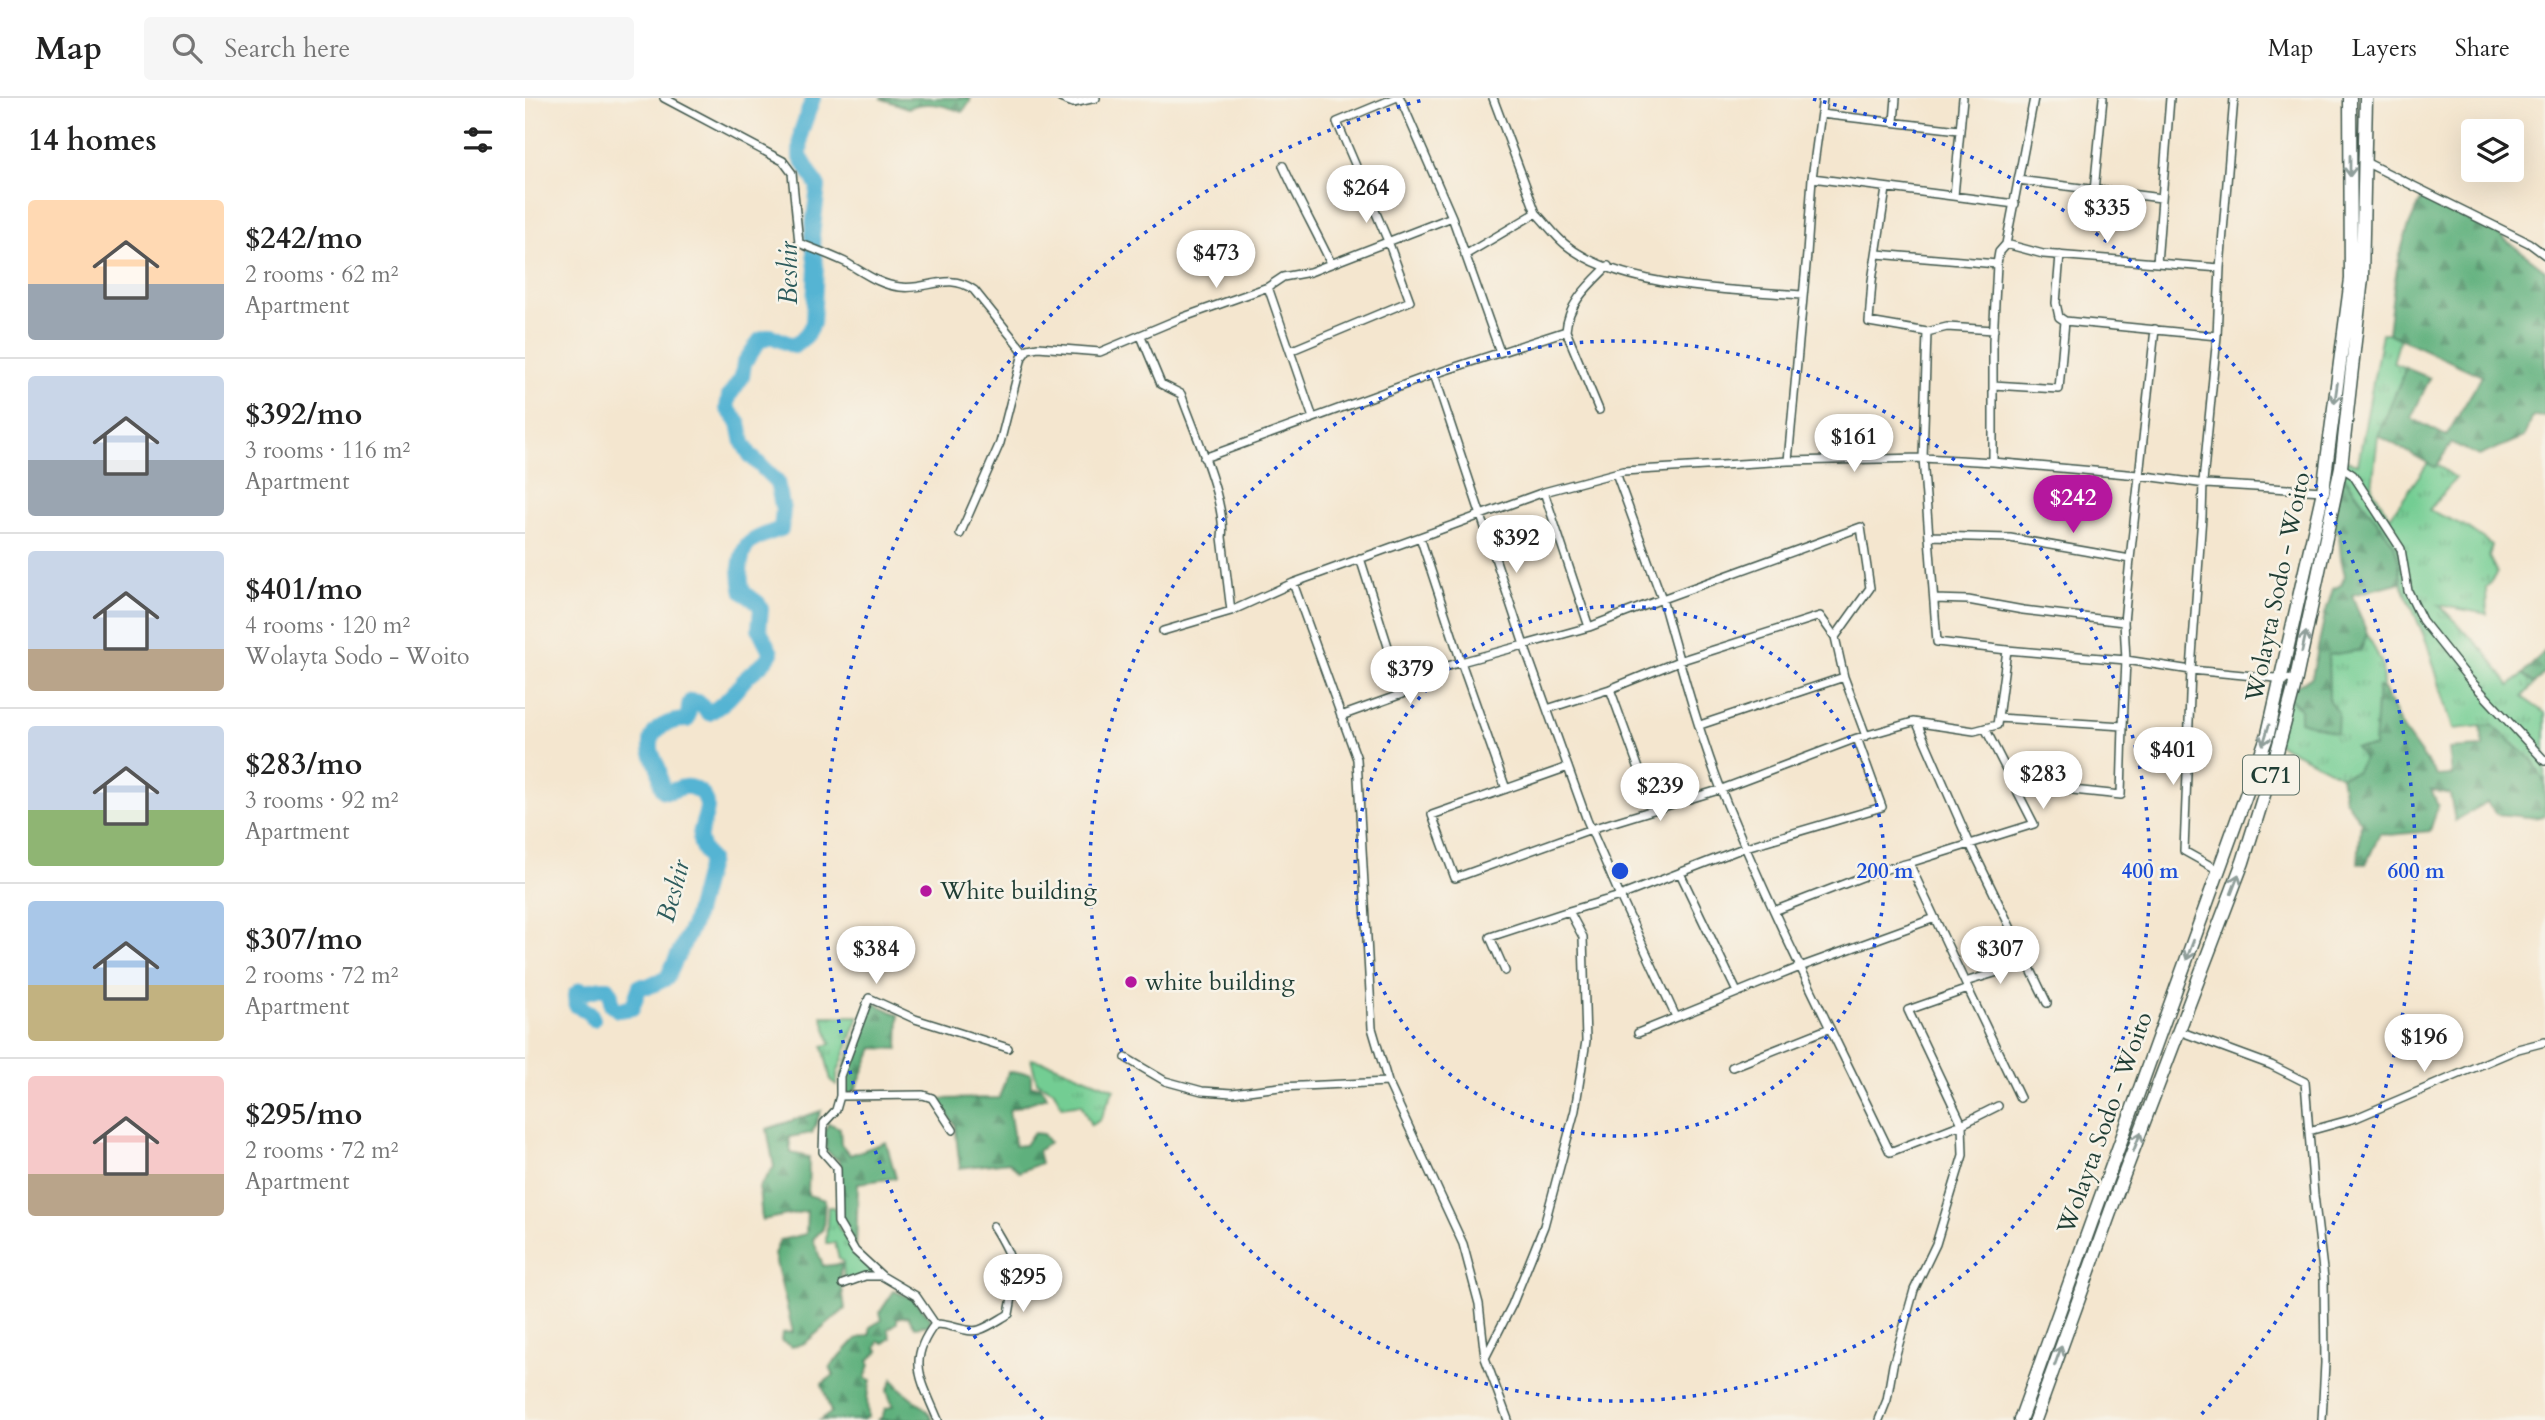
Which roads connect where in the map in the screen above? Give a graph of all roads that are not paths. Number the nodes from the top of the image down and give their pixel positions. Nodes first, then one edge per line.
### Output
1 (664, 98) edge
2 (1060, 98) edge
3 (1096, 98) edge
4 (1397, 98) edge
5 (1493, 98) edge
6 (1823, 98) edge
7 (1896, 98) edge
8 (1963, 98) edge
9 (2034, 98) edge
10 (2103, 98) edge
11 (2170, 98) edge
12 (2234, 98) edge
13 (2350, 98) edge
14 (2366, 98) edge
15 (1821, 114) junction
16 (1894, 122) junction
17 (1959, 130) junction
18 (2365, 162) junction
19 (1283, 166) dead end
20 (1812, 178) junction
21 (2018, 180) junction
22 (1886, 189) junction
23 (2094, 191) junction
24 (1954, 196) junction
25 (2161, 198) junction
26 (2015, 204) junction
27 (1536, 213) junction
28 (1452, 217) junction
29 (1388, 241) junction
30 (2006, 244) junction
31 (1877, 254) junction
32 (1465, 255) junction
33 (2060, 255) junction
34 (2545, 255) edge
35 (1331, 263) junction
36 (2157, 263) junction
37 (1997, 264) junction
38 (1608, 266) junction
39 (2220, 268) junction
40 (1268, 287) junction
41 (1803, 295) junction
42 (2065, 321) junction
43 (2155, 329) junction
44 (1994, 330) junction
45 (1566, 331) junction
46 (1927, 332) junction
47 (1141, 336) junction
48 (2217, 336) junction
49 (1290, 351) junction
50 (1024, 352) junction
51 (1500, 352) junction
52 (1434, 374) junction
53 (1993, 385) junction
54 (1599, 410) dead end
55 (1313, 418) junction
56 (1204, 458) junction
57 (1923, 458) junction
58 (1788, 461) junction
59 (1993, 463) junction
60 (2341, 467) junction
61 (1616, 473) junction
62 (2138, 475) junction
63 (2203, 482) junction
64 (2323, 491) junction
65 (1544, 492) junction
66 (1482, 514) junction
67 (960, 534) dead end
68 (1929, 536) junction
69 (1420, 537) junction
70 (1360, 558) junction
71 (2130, 559) junction
72 (1293, 583) junction
73 (1934, 598) junction
74 (1662, 599) junction
75 (1231, 611) junction
76 (2124, 622) junction
77 (1588, 626) junction
78 (1163, 631) dead end
79 (1835, 637) junction
80 (1524, 645) junction
81 (2007, 650) junction
82 (2126, 660) junction
83 (1679, 661) junction
84 (1461, 662) junction
85 (2191, 670) junction
86 (1844, 677) junction
87 (2280, 679) junction
88 (2296, 680) junction
89 (1399, 681) junction
90 (1610, 689) junction
91 (1547, 709) junction
92 (1341, 716) junction
93 (1998, 718) junction
94 (1917, 723) junction
95 (1700, 725) junction
96 (2123, 726) junction
97 (1986, 728) junction
98 (1866, 736) junction
99 (1857, 738) junction
100 (2545, 759) edge
101 (1568, 767) junction
102 (2014, 784) junction
103 (1506, 789) junction
104 (1721, 789) junction
105 (1654, 810) junction
106 (1591, 830) junction
107 (1969, 842) junction
108 (1746, 847) junction
109 (1909, 863) junction
110 (2218, 870) junction
111 (1679, 873) junction
112 (1620, 896) junction
113 (2206, 906) junction
114 (1569, 911) junction
115 (1774, 911) junction
116 (2224, 913) junction
117 (1935, 918) junction
118 (2027, 962) junction
119 (1800, 967) junction
120 (1505, 971) dead end
121 (1966, 986) junction
122 (1737, 992) junction
123 (2046, 1003) dead end
124 (1676, 1017) junction
125 (1830, 1028) junction
126 (2179, 1031) junction
127 (1638, 1033) dead end
128 (2545, 1042) edge
129 (1008, 1048) dead end
130 (1126, 1058) dead end
131 (1732, 1067) dead end
132 (1388, 1082) junction
133 (840, 1096) junction
134 (2020, 1098) dead end
135 (1998, 1106) dead end
136 (1962, 1124) junction
137 (953, 1130) dead end
138 (2309, 1131) junction
139 (993, 1226) dead end
140 (882, 1276) junction
141 (843, 1284) dead end
142 (935, 1324) junction
143 (1485, 1358) junction
144 (938, 1420) edge
145 (1508, 1420) edge
146 (1879, 1420) edge
147 (2020, 1420) edge
148 (2035, 1420) edge
149 (2322, 1420) edge

1 - 50 street
2 - 3 street
4 - 28 street
4 - 29 street
5 - 27 street
6 - 15 street
7 - 16 street
8 - 17 street
9 - 21 street
10 - 23 street
11 - 25 street
12 - 39 street
13 -> 64 highway, Wolayta Sodo - Woito / C71
14 - 18 highway, Wolayta Sodo - Woito / C71
15 - 16 street
15 - 20 street
16 - 17 street
17 - 24 street
18 - 34 street
18 - 60 highway, Wolayta Sodo - Woito / C71
19 - 35 street
20 - 22 street
20 - 41 street
21 - 23 street
21 - 26 street
22 - 24 street
22 - 31 street
23 - 25 street
24 - 26 street
25 - 36 street
26 - 30 street
27 - 32 street
27 - 38 street
28 - 29 street
28 - 32 street
29 - 35 street
29 - 49 street
30 - 33 street
30 - 37 street
31 - 37 street
31 - 46 street
32 - 51 street
33 - 36 street
33 - 42 street
35 - 40 street
36 - 39 street
37 - 44 street
38 - 41 street
38 - 45 street
39 - 48 street
40 - 47 street
40 - 49 street
41 - 58 street
42 - 43 street
42 - 53 street
43 - 48 street
43 - 62 street
44 - 46 street
44 - 53 street
45 - 51 street
45 - 54 street
46 - 57 street
47 - 50 street
47 - 56 street
48 - 63 street
49 - 55 street
50 - 67 street
51 - 52 street
52 - 55 street
52 - 66 street
53 - 59 street
55 - 56 street
56 - 75 street
57 - 58 street
57 - 59 street
57 - 68 street
58 - 61 street
59 - 62 street
88 -> 60 highway, Wolayta Sodo - Woito / C71
60 - 100 street
61 - 65 street
61 - 74 street
62 - 63 street
62 - 71 street
63 - 64 street
63 - 85 street
64 - 87 highway, Wolayta Sodo - Woito / C71
65 - 66 street
65 - 77 street
66 - 69 street
66 - 80 street
68 - 71 street
68 - 73 street
69 - 70 street
69 - 84 street
70 - 72 street
70 - 89 street
71 - 76 street
72 - 75 street
72 - 92 street
73 - 76 street
73 - 81 street
74 - 77 street
74 - 79 street
74 - 83 street
75 - 78 street
76 - 82 street
77 - 80 street
79 - 83 street
79 - 86 street
80 - 84 street
80 - 91 street
81 - 82 street
81 - 93 street
82 - 85 street
82 - 96 street
83 - 90 street
83 - 95 street
84 - 89 street
84 - 103 street
85 - 87 street
85 - 110 street
86 - 95 street
86 - 98 street
87 - 88 street
87 -> 110 highway, Wolayta Sodo - Woito / C71
116 -> 88 highway, Wolayta Sodo - Woito / C71
89 - 92 street
90 - 91 street
90 - 105 street
91 - 101 street
92 - 132 street
93 - 96 street
93 - 97 street
94 - 97 street
94 - 98 street
94 - 107 street
95 - 104 street
96 - 102 street
97 - 102 street
98 - 99 street
99 - 104 street
99 - 108 street
101 - 103 street
101 - 106 street
102 - 107 street
103 - 106 street
104 - 105 street
104 - 108 street
105 - 106 street
106 - 112 street
107 - 109 street
107 - 118 street
108 - 111 street
108 - 115 street
109 - 115 street
109 - 117 street
110 - 113 highway, Wolayta Sodo - Woito / C71
111 - 112 street
111 - 122 street
112 - 114 street
112 - 124 street
113 - 116 highway
113 -> 147 highway, Wolayta Sodo - Woito / C71
114 - 120 street
114 - 143 street
115 - 119 street
116 - 126 highway, Wolayta Sodo - Woito / C71
117 - 119 street
117 - 121 street
118 - 121 street
118 - 123 street
119 - 122 street
119 - 125 street
121 - 134 street
121 - 136 street
122 - 124 street
124 - 127 street
125 - 131 street
125 - 136 street
126 - 138 street
148 -> 126 highway, Wolayta Sodo - Woito / C71
128 - 138 street
129 - 133 street
130 - 132 street
132 - 143 street
133 - 137 street
133 - 140 street
135 - 136 street
136 - 146 street
138 - 149 street
139 - 142 street
140 - 141 street
140 - 142 street
142 - 144 street
143 - 145 street

